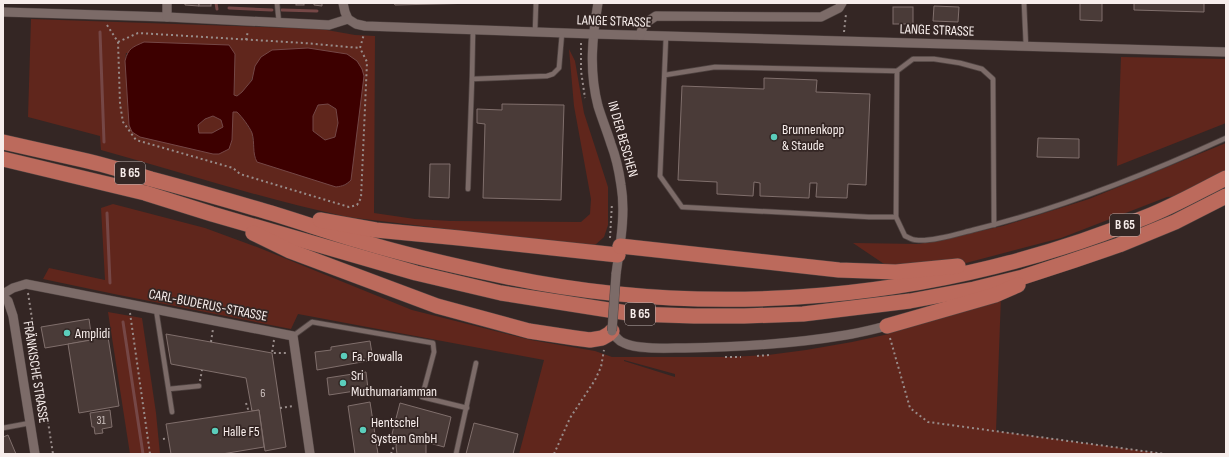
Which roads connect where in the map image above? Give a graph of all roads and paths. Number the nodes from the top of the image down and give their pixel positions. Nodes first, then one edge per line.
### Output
1 (167, 3) edge
2 (277, 3) edge
3 (343, 3) edge
4 (536, 3) edge
5 (598, 3) edge
6 (1024, 3) edge
7 (840, 6) edge
8 (3, 12) edge
9 (106, 16) junction
10 (167, 17) junction
11 (348, 19) junction
12 (279, 23) junction
13 (845, 25) dead end
14 (365, 26) junction
15 (473, 30) junction
16 (535, 32) junction
17 (562, 33) junction
18 (844, 33) dead end
19 (588, 34) junction
20 (640, 35) junction
21 (666, 36) junction
22 (118, 42) junction
23 (1026, 47) junction
24 (360, 48) junction
25 (1226, 52) edge
26 (897, 71) junction
27 (665, 75) junction
28 (472, 79) junction
29 (586, 102) dead end
30 (1226, 138) edge
31 (3, 142) edge
32 (3, 159) edge
33 (1226, 178) edge
34 (468, 189) dead end
35 (1226, 196) edge
36 (612, 202) dead end
37 (256, 208) junction
38 (212, 214) junction
39 (896, 217) junction
40 (994, 225) junction
41 (616, 252) junction
42 (1019, 260) junction
43 (1075, 260) junction
44 (26, 284) junction
45 (3, 295) edge
46 (128, 304) junction
47 (156, 309) junction
48 (215, 320) junction
49 (887, 326) junction
50 (612, 331) junction
51 (275, 332) junction
52 (293, 336) junction
53 (211, 342) dead end
54 (605, 347) dead end
55 (295, 352) junction
56 (476, 363) dead end
57 (202, 370) dead end
58 (199, 386) joint
59 (169, 389) junction
60 (246, 403) dead end
61 (303, 405) junction
62 (280, 408) dead end
63 (466, 408) junction
64 (252, 409) dead end
65 (172, 412) dead end
66 (30, 423) junction
67 (3, 428) edge
68 (168, 438) dead end
69 (397, 438) dead end
70 (163, 439) dead end
71 (35, 454) edge
72 (53, 454) edge
73 (150, 454) edge
74 (310, 454) edge
75 (391, 454) edge
76 (456, 454) edge
77 (554, 454) edge
78 (1165, 454) edge

1 - 10 street
2 - 12 lane
3 - 11 street
4 - 16 lane
5 - 19 street, IN DER BESCHEN
6 - 23 lane
7 - 20 street
8 - 9 street
9 - 10 street
9 - 22 path
10 - 12 street
11 - 12 street
11 - 14 street, LANGE STRASSE
13 - 18 path
14 - 15 street, LANGE STRASSE
14 - 24 path
15 - 16 street, LANGE STRASSE
15 - 28 lane
16 - 17 street, LANGE STRASSE
17 - 19 street, LANGE STRASSE
17 - 28 lane
19 - 20 street, LANGE STRASSE
19 - 29 path
19 - 41 street, IN DER BESCHEN
20 - 21 street, LANGE STRASSE
21 - 23 street, LANGE STRASSE
21 - 27 lane
22 - 24 path
22 - 24 path
23 - 25 street, LANGE STRASSE
26 - 27 lane
26 - 39 lane
26 - 40 lane
27 - 39 lane
28 - 34 lane
30 - 40 lane
31 - 37 highway, B 65
32 - 38 highway, B 65
33 - 42 highway, B 65
35 - 43 highway, B 65
36 - 41 path
37 - 41 highway
37 - 42 highway, B 65
38 - 43 highway, B 65
38 - 50 highway
39 - 40 lane
41 - 42 highway
41 - 50 street, IN DER BESCHEN, bridge
43 - 49 highway
44 - 45 street
44 - 46 street, CARL-BUDERUS-STRASSE
44 - 72 path
45 - 66 street, FRÄNKISCHE STRASSE
46 - 47 street, CARL-BUDERUS-STRASSE
46 - 73 path
47 - 48 street, CARL-BUDERUS-STRASSE
47 - 59 lane
48 - 51 street, CARL-BUDERUS-STRASSE
48 - 53 path
49 - 50 street
49 - 78 path
51 - 52 street, CARL-BUDERUS-STRASSE
51 - 55 path
52 - 55 street
52 - 63 lane
54 - 77 path
55 - 61 street
56 - 63 lane
57 - 58 path
58 - 59 lane
59 - 65 lane
60 - 64 path
61 - 62 path
61 - 74 street
63 - 76 lane
66 - 67 lane
66 - 71 street, FRÄNKISCHE STRASSE
68 - 70 path
69 - 75 path

